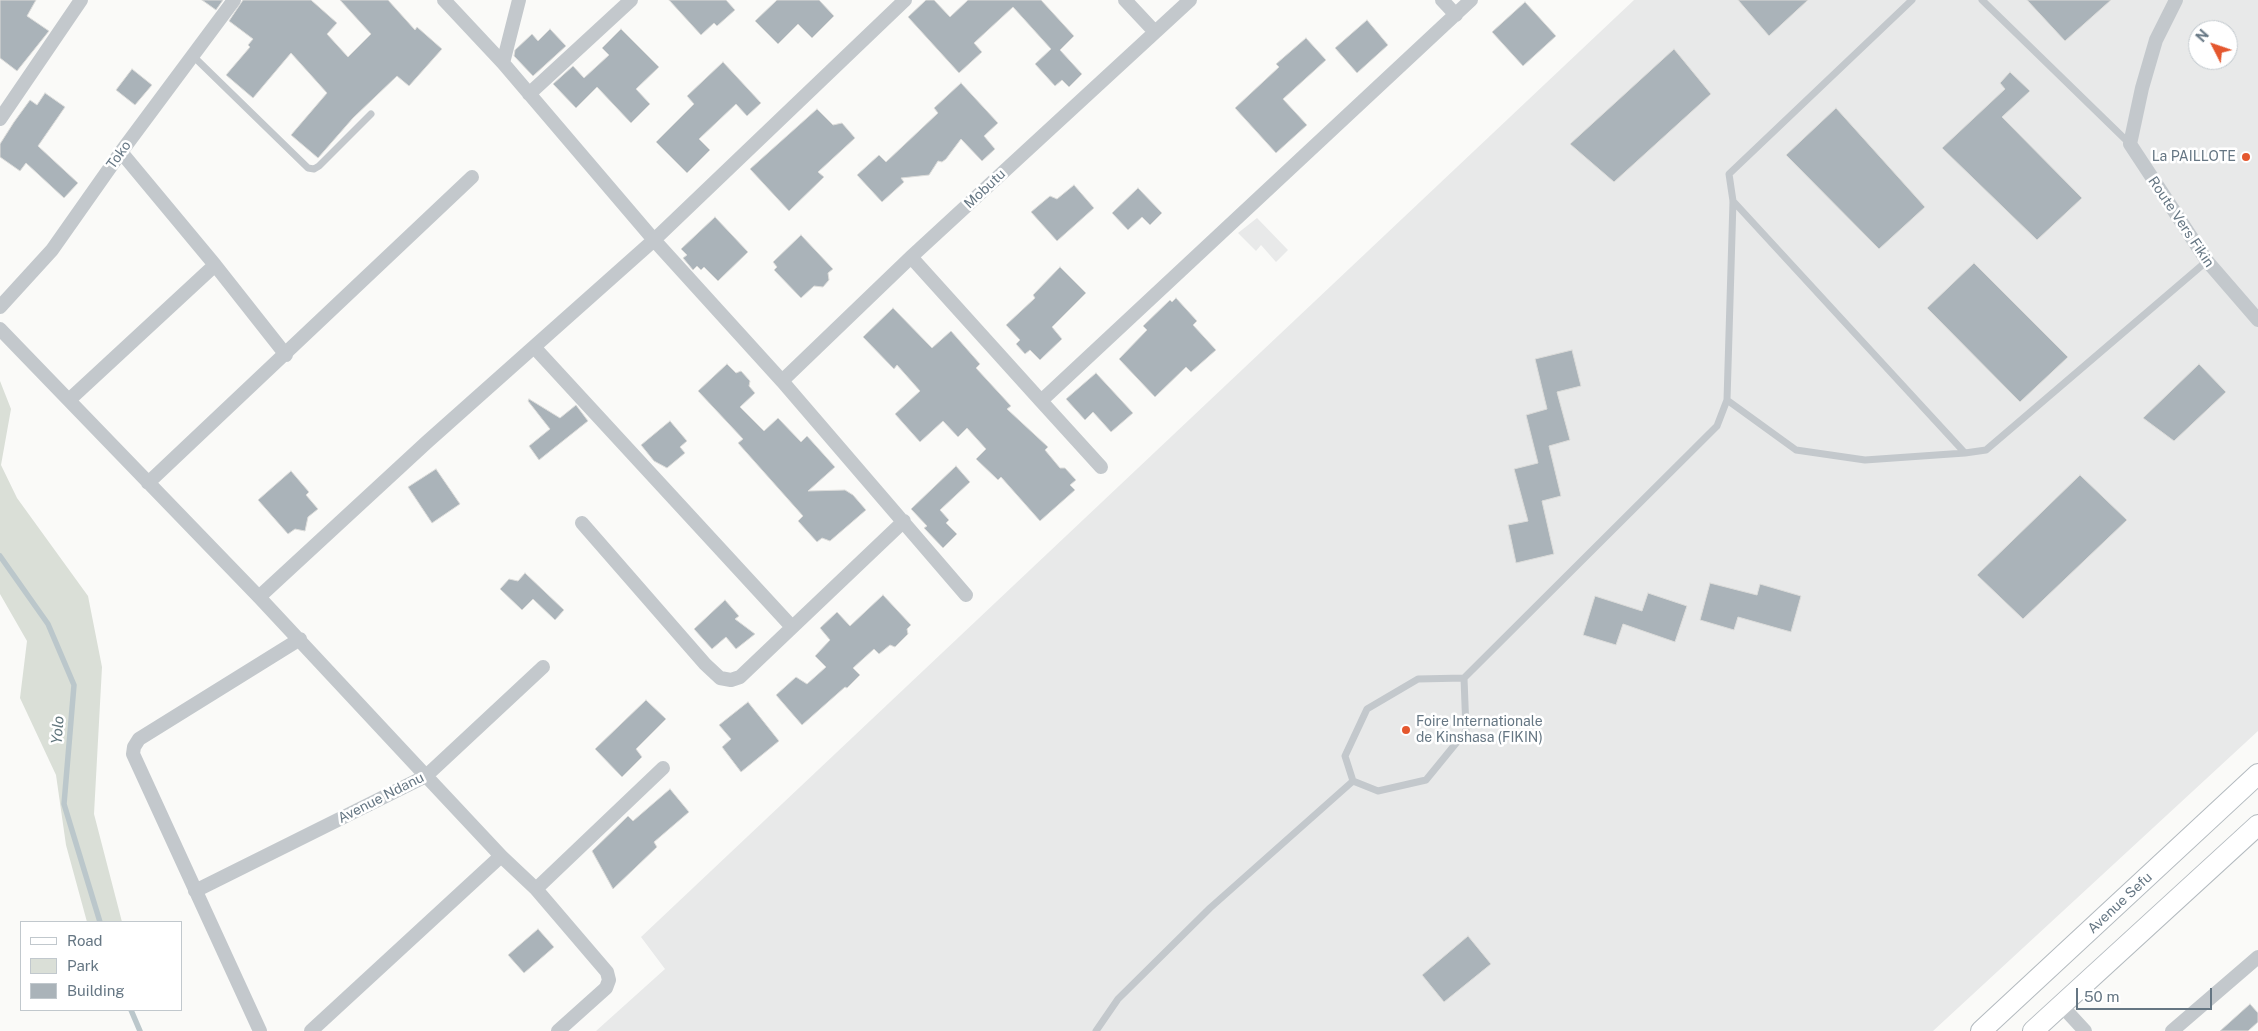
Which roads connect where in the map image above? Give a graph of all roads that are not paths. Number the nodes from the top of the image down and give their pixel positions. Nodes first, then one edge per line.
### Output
1 (81, 0) edge
2 (234, 0) edge
3 (444, 0) edge
4 (519, 0) edge
5 (630, 0) edge
6 (905, 0) edge
7 (1125, 0) edge
8 (1190, 0) edge
9 (1442, 0) edge
10 (1472, 0) edge
11 (1912, 0) edge
12 (1982, 0) edge
13 (2176, 0) edge
14 (1456, 15) junction
15 (1155, 32) junction
16 (192, 55) junction
17 (503, 63) junction
18 (529, 94) junction
19 (371, 114) dead end
20 (0, 119) edge
21 (2130, 144) junction
22 (121, 152) junction
23 (472, 177) dead end
24 (1733, 200) junction
25 (654, 240) junction
26 (911, 257) junction
27 (2207, 262) junction
28 (216, 265) junction
29 (0, 307) edge
30 (2258, 320) edge
31 (0, 329) edge
32 (534, 346) junction
33 (286, 355) junction
34 (782, 380) junction
35 (69, 400) junction
36 (1727, 400) junction
37 (1041, 401) junction
38 (1965, 453) junction
39 (1101, 466) dead end
40 (148, 483) junction
41 (904, 521) junction
42 (582, 523) dead end
43 (966, 595) dead end
44 (259, 596) junction
45 (792, 627) junction
46 (300, 639) junction
47 (543, 667) dead end
48 (1464, 678) junction
49 (663, 768) dead end
50 (2258, 774) edge
51 (426, 776) junction
52 (1353, 781) junction
53 (2258, 825) edge
54 (501, 856) junction
55 (536, 889) junction
56 (194, 891) junction
57 (2258, 957) edge
58 (2061, 1005) junction
59 (260, 1031) edge
60 (310, 1031) edge
61 (558, 1031) edge
62 (1096, 1031) edge
63 (1982, 1031) edge
64 (2033, 1031) edge
65 (2086, 1031) edge
66 (2172, 1031) edge

1 - 20 street
2 - 16 street, Toko
3 - 17 street
4 - 17 street
5 - 18 street
6 - 25 street
7 - 15 street
8 - 15 street, Mobutu
9 - 14 street
10 - 14 street
11 - 24 lane
12 - 21 lane
13 - 21 street
14 - 37 street
15 - 26 street, Mobutu
16 - 19 lane
16 - 22 street, Toko
17 - 18 street
18 - 25 street
21 - 27 street, Route Vers Fikin
22 - 28 street
22 - 29 street, Toko
23 - 33 street
24 - 36 lane
24 - 38 lane
25 - 32 street
25 - 34 street
26 - 34 street, Mobutu
26 - 37 street
27 - 30 street, Route Vers Fikin
27 - 38 lane
28 - 33 street
28 - 35 street
31 - 35 street
32 - 44 street
32 - 45 street
33 - 40 street
34 - 41 street
35 - 40 street
36 - 38 lane
36 - 48 lane
37 - 39 street
40 - 44 street
41 - 43 street
41 - 45 street
42 - 45 street
44 - 46 street
46 - 51 street
46 - 56 street
47 - 51 street, Avenue Ndanu
48 - 52 lane
48 - 52 lane
49 - 55 street
50 - 63 main road, Avenue Sefu
51 - 54 street
51 - 56 street, Avenue Ndanu
52 - 62 lane
53 - 58 main road
54 - 55 street
54 - 60 street
55 - 61 street
56 - 59 street
57 - 66 street
58 - 64 main road
58 - 65 street

